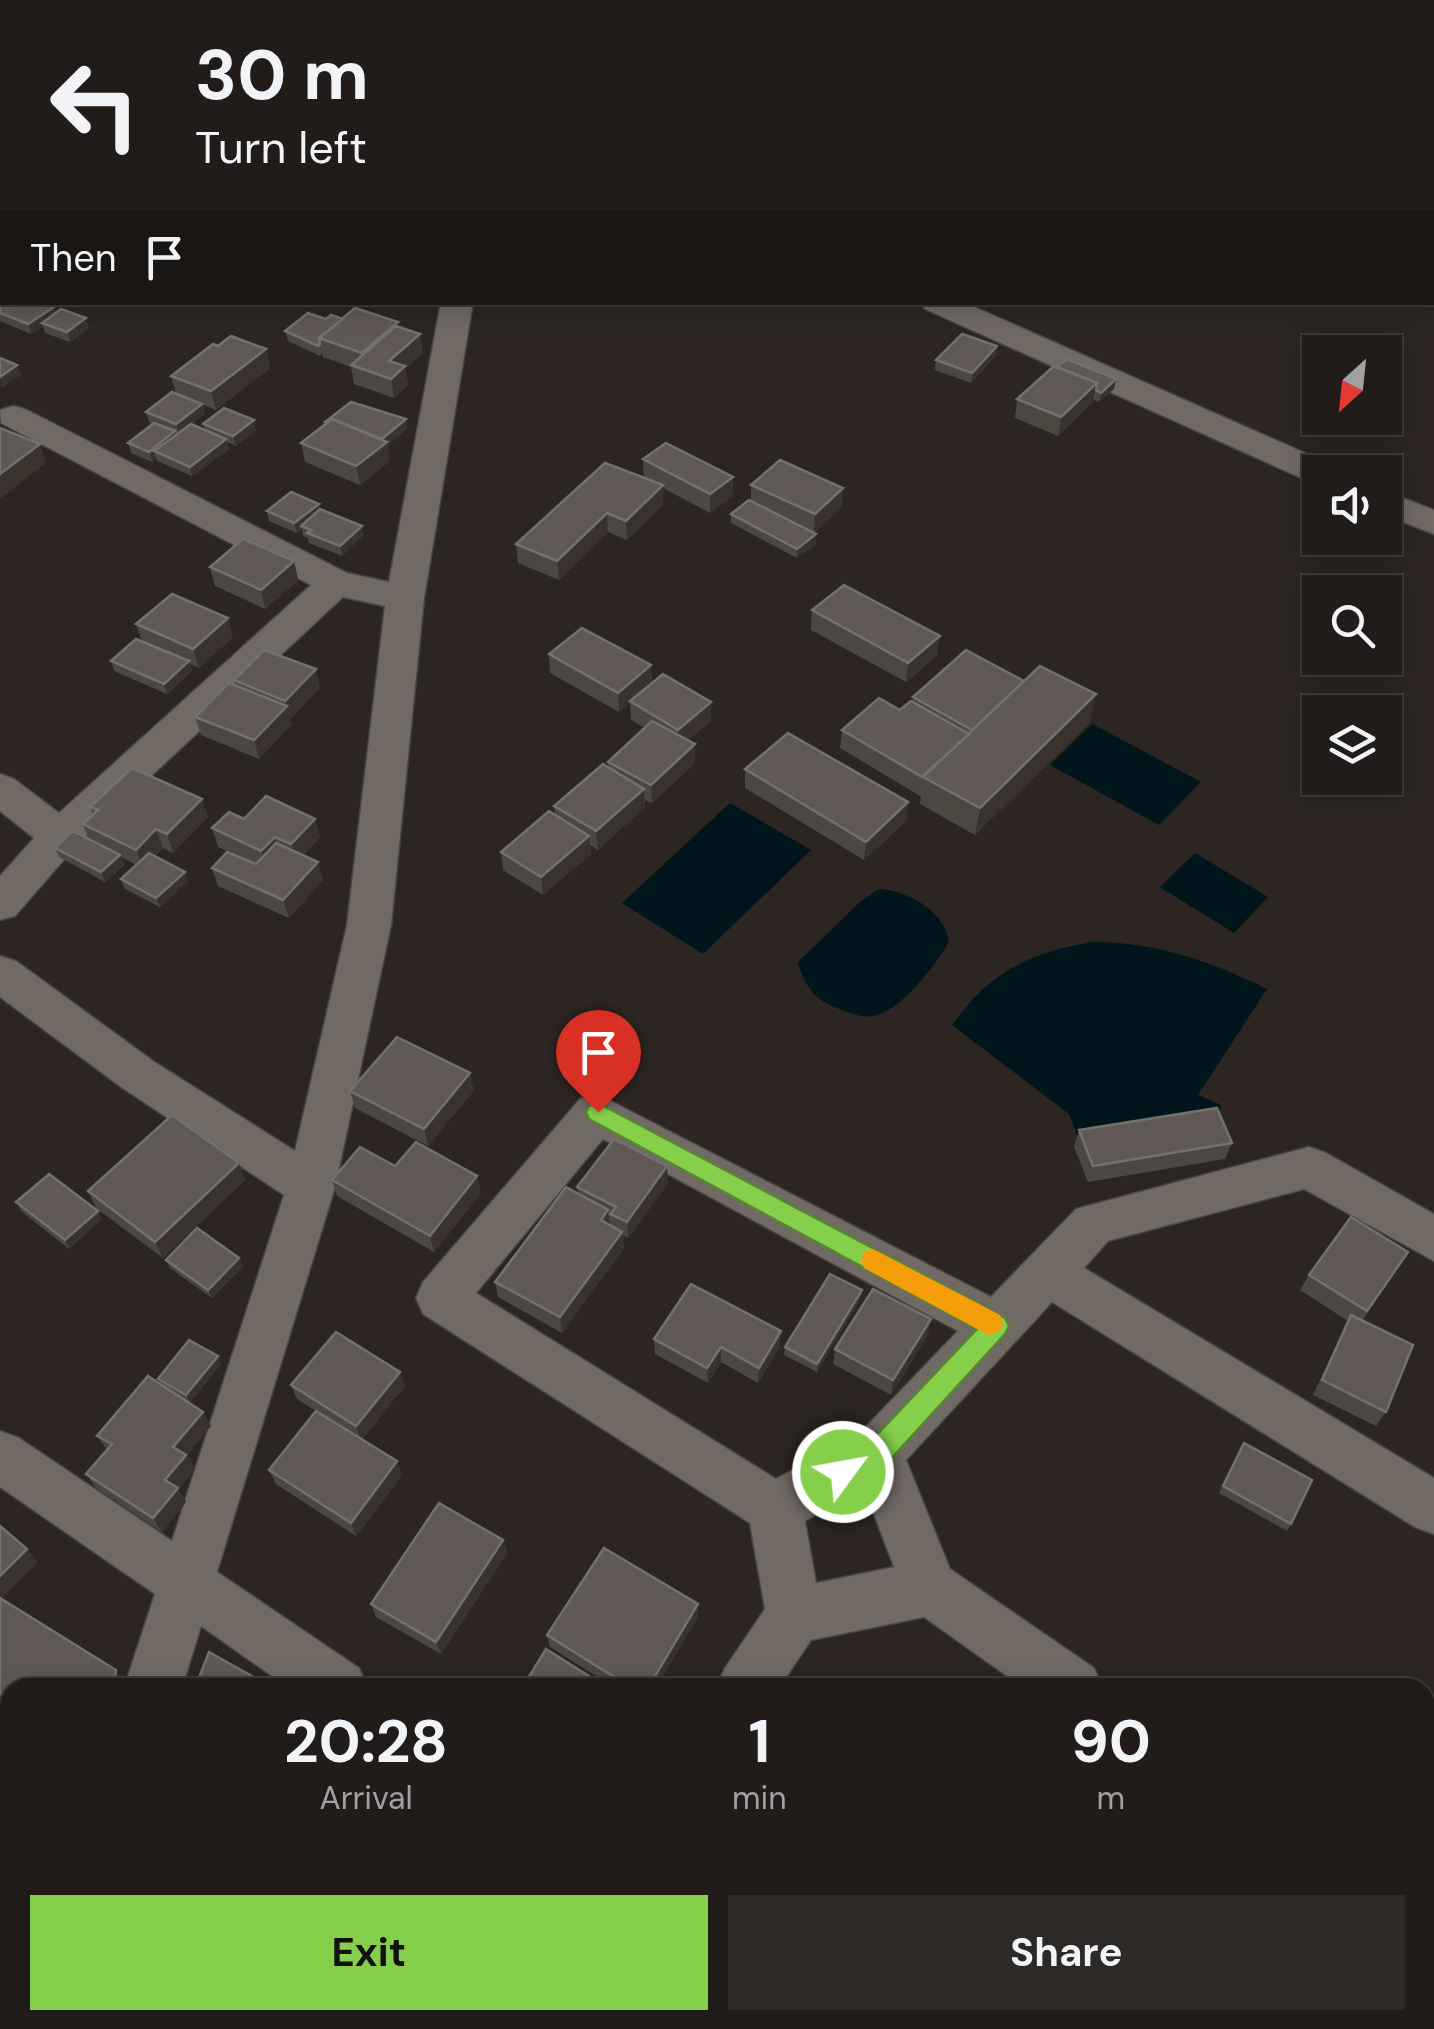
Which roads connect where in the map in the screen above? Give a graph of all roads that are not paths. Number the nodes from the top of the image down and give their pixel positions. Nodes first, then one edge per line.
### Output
1 (456, 305) edge
2 (943, 305) edge
3 (14, 416) dead end
4 (1302, 465) edge
5 (1402, 510) edge
6 (1434, 524) edge
7 (336, 584) junction
8 (405, 598) junction
9 (0, 788) edge
10 (60, 836) junction
11 (0, 904) edge
12 (0, 974) edge
13 (312, 1187) junction
14 (1434, 1240) edge
15 (1047, 1272) junction
16 (996, 1326) junction
17 (877, 1454) junction
18 (0, 1456) edge
19 (775, 1508) junction
20 (1434, 1508) edge
21 (186, 1582) junction
22 (930, 1588) junction
23 (794, 1615) junction
24 (156, 1678) edge
25 (325, 1678) edge
26 (753, 1678) edge
27 (1060, 1678) edge

1 - 8 street
2 - 4 street
3 - 7 street
5 - 6 street
7 - 8 street
7 - 10 street
8 - 13 street
9 - 10 street
10 - 11 street
12 - 13 street
13 - 21 street
14 - 15 street
15 - 16 street
15 - 20 street
16 - 17 street
16 - 19 street
17 - 19 street
17 - 22 street
18 - 21 street
19 - 23 street
21 - 24 street
21 - 25 street
22 - 23 street
22 - 27 street
23 - 26 street

